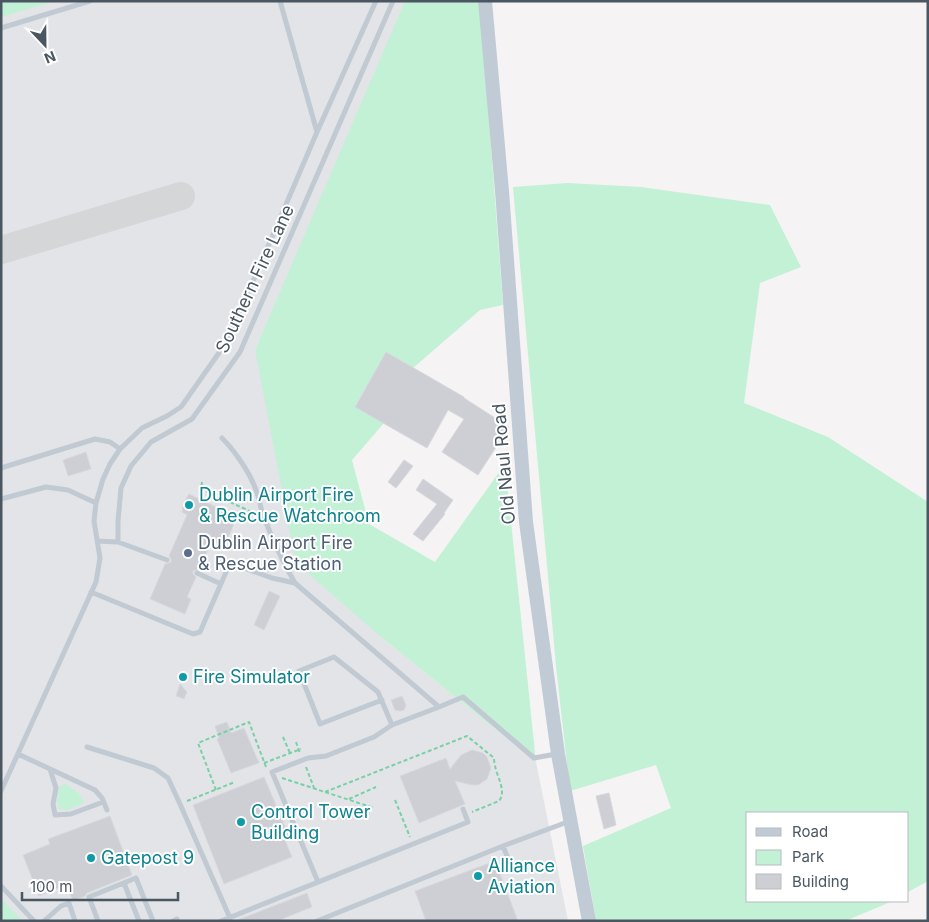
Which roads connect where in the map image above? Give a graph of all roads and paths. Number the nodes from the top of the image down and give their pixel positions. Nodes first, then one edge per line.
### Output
1 (90, 1) edge
2 (280, 1) edge
3 (376, 1) edge
4 (393, 1) edge
5 (485, 1) edge
6 (1, 28) edge
7 (317, 132) junction
8 (222, 438) dead end
9 (120, 449) junction
10 (1, 468) edge
11 (202, 482) dead end
12 (226, 492) dead end
13 (1, 499) edge
14 (223, 499) junction
15 (96, 503) junction
16 (258, 514) dead end
17 (97, 541) junction
18 (118, 542) junction
19 (167, 560) dead end
20 (197, 573) dead end
21 (295, 583) junction
22 (221, 584) junction
23 (91, 592) junction
24 (382, 700) junction
25 (439, 707) junction
26 (392, 725) junction
27 (283, 737) dead end
28 (87, 747) dead end
29 (301, 749) dead end
30 (290, 753) junction
31 (18, 754) junction
32 (558, 754) junction
33 (264, 763) junction
34 (50, 769) junction
35 (272, 772) junction
36 (235, 782) dead end
37 (376, 787) dead end
38 (1, 790) edge
39 (216, 790) junction
40 (325, 792) junction
41 (349, 800) junction
42 (395, 800) dead end
43 (103, 802) junction
44 (180, 804) junction
45 (374, 808) dead end
46 (462, 809) dead end
47 (107, 810) dead end
48 (465, 815) junction
49 (570, 821) junction
50 (413, 844) junction
51 (502, 846) junction
52 (511, 866) dead end
53 (318, 882) junction
54 (124, 883) junction
55 (1, 886) edge
56 (332, 915) junction
57 (230, 918) junction
58 (34, 921) edge
59 (44, 921) edge
60 (75, 921) edge
61 (98, 921) edge
62 (139, 921) edge
63 (153, 921) edge
64 (221, 921) edge
65 (317, 921) edge
66 (334, 921) edge
67 (589, 921) edge

1 - 6 lane
2 - 7 lane
3 - 7 lane
4 - 18 lane, Southern Fire Lane
5 - 32 main road, Old Naul Road
7 - 9 lane
8 - 21 lane
9 - 10 lane
9 - 15 lane
11 - 14 path
12 - 14 path
13 - 15 lane
14 - 16 path
15 - 17 lane
17 - 18 lane
17 - 23 lane
18 - 19 lane
20 - 22 lane
21 - 22 lane
21 - 25 lane
22 - 23 lane
23 - 31 lane
24 - 24 lane
24 - 26 lane
25 - 26 lane
25 - 32 lane
26 - 35 lane
27 - 30 path
28 - 44 lane
29 - 30 path
30 - 33 path
31 - 34 lane
31 - 38 lane
32 - 49 main road, Old Naul Road
33 - 35 path
33 - 39 path
34 - 43 lane
34 - 43 lane
35 - 40 path
35 - 53 lane
36 - 39 path
37 - 41 path
39 - 44 path
40 - 41 path
40 - 48 path
41 - 45 path
42 - 50 path
43 - 47 lane
44 - 57 lane
46 - 48 lane
48 - 50 lane
49 - 51 lane
49 - 67 main road, Old Naul Road
50 - 53 lane
51 - 52 lane
51 - 56 lane
53 - 57 lane
54 - 61 lane
54 - 62 lane
54 - 63 lane
55 - 58 lane
56 - 65 lane
56 - 66 lane
57 - 64 lane
59 - 60 lane

